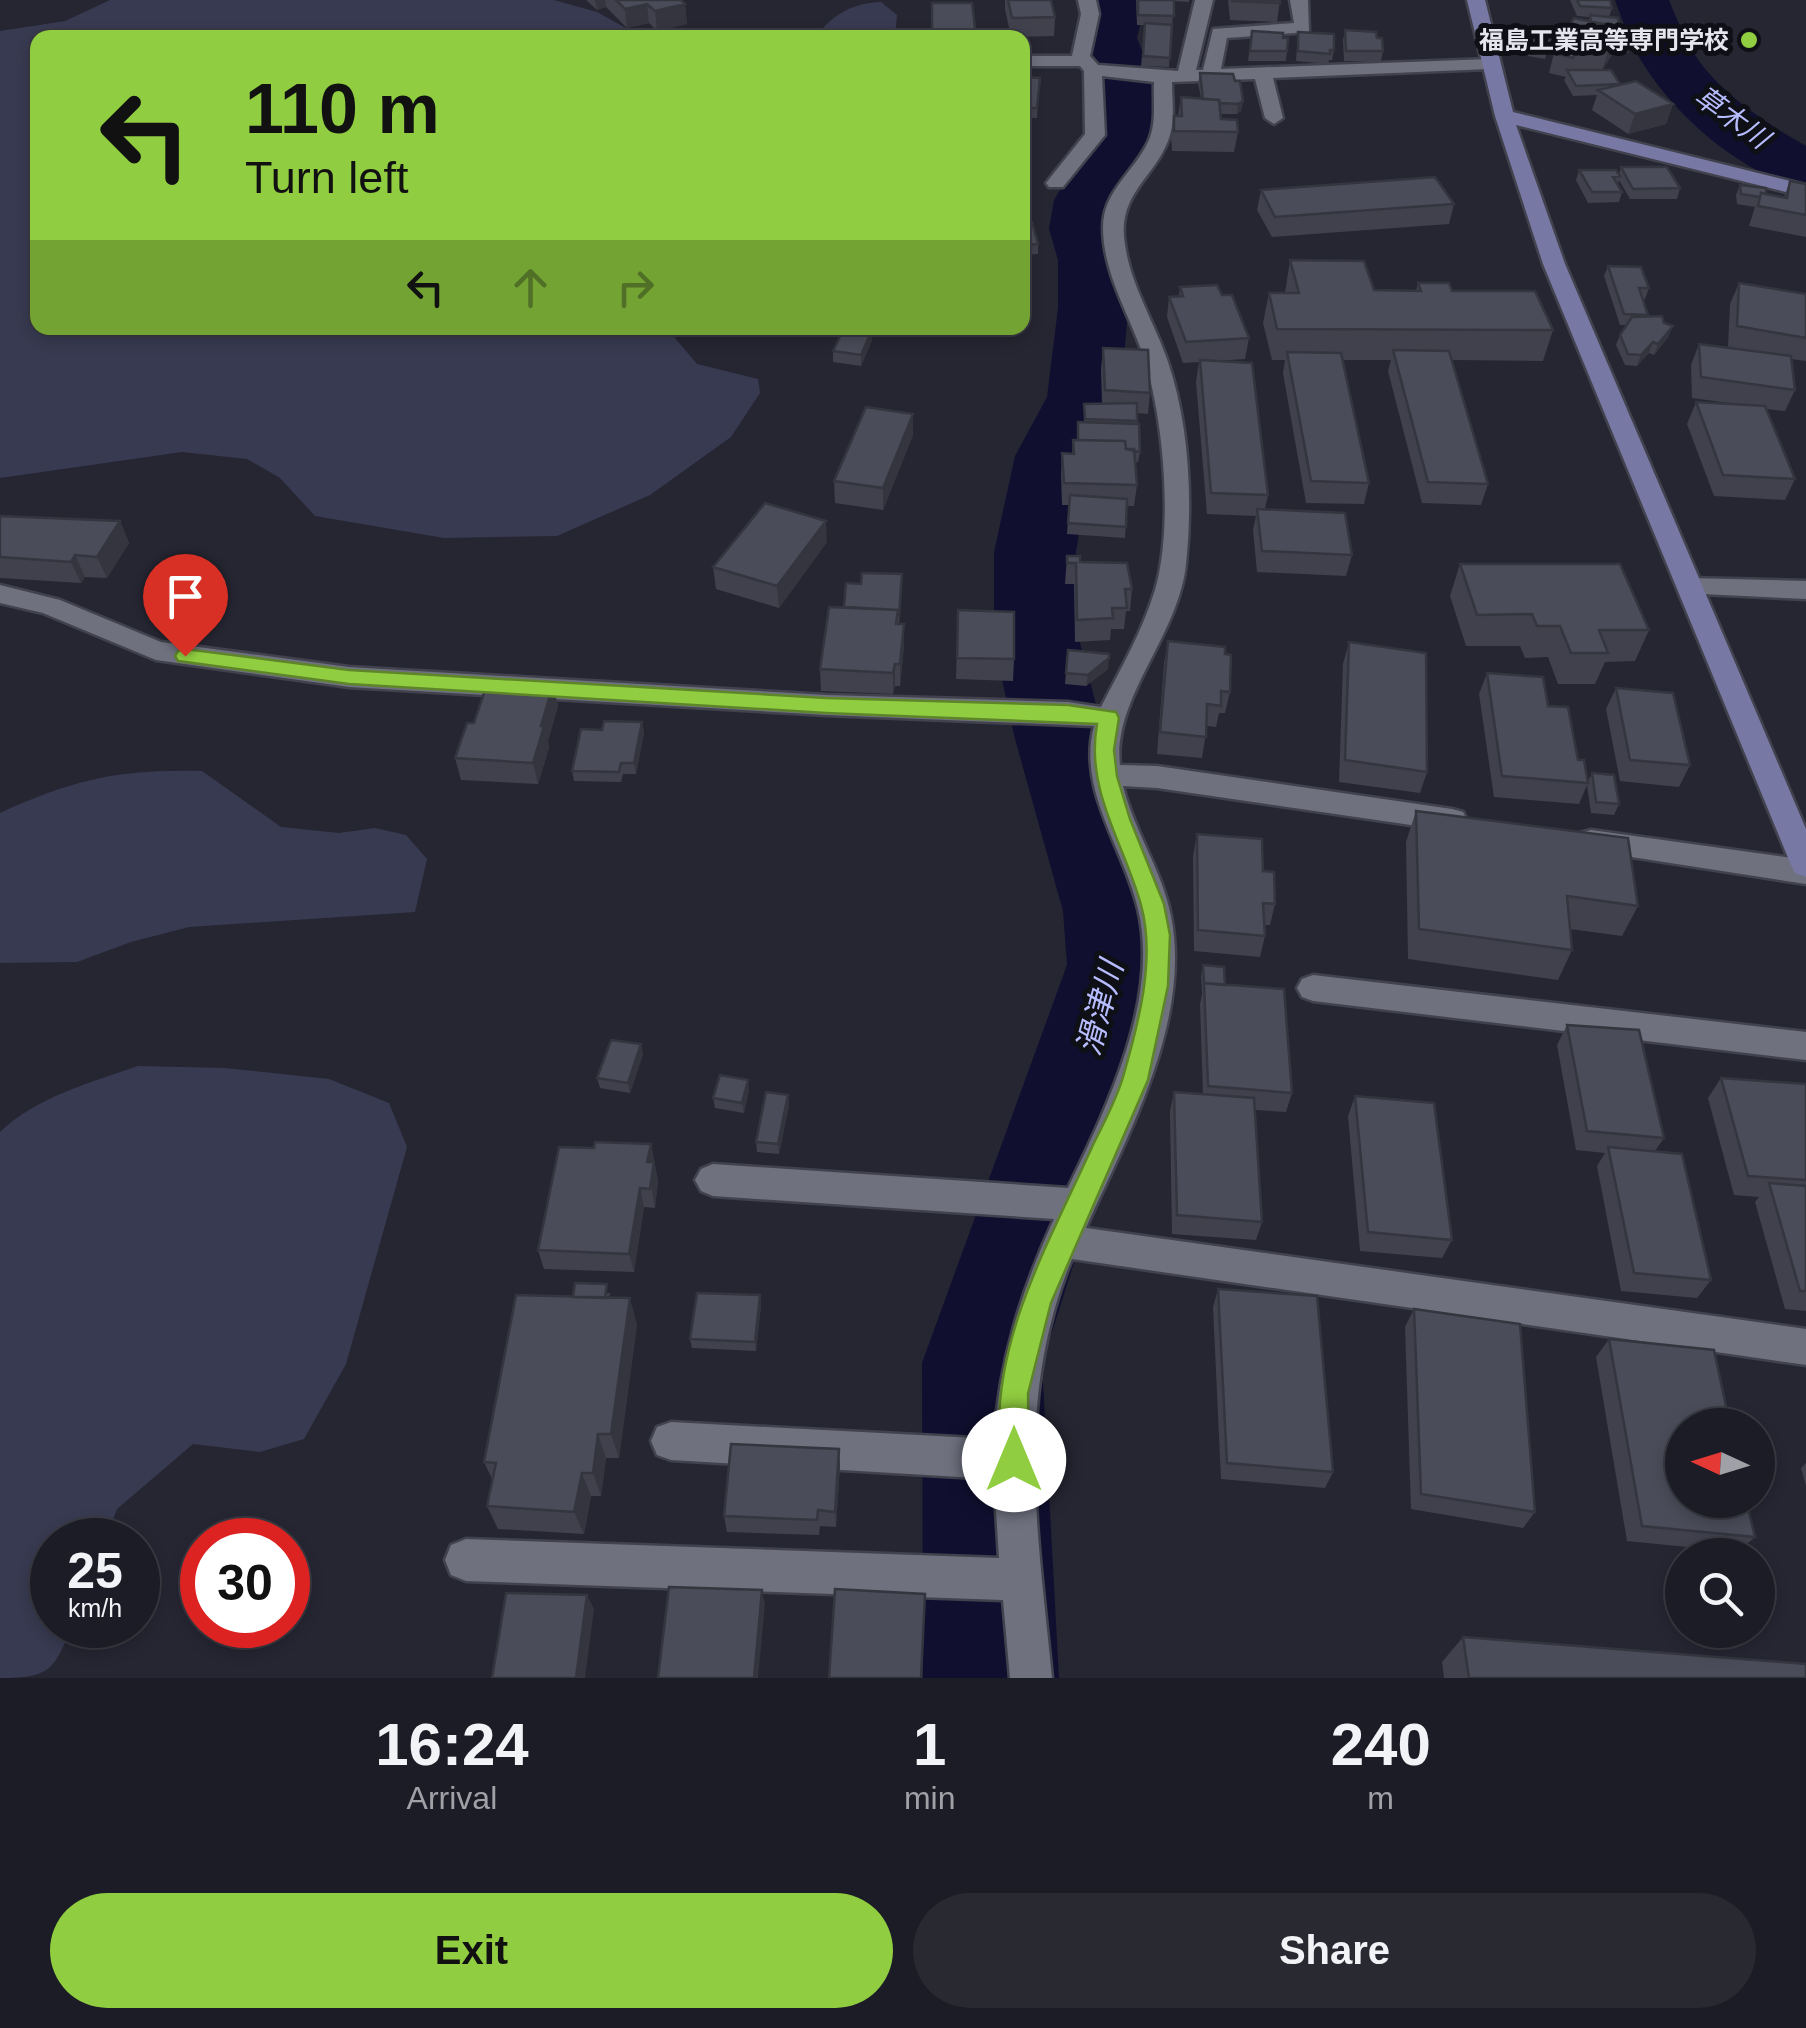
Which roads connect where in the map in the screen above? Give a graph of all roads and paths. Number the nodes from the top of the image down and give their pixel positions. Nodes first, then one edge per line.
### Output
1 (1087, 0) edge
2 (1204, 0) edge
3 (1298, 0) edge
4 (1476, 0) edge
5 (1030, 62) edge
6 (1490, 64) junction
7 (1093, 67) junction
8 (1262, 72) junction
9 (1211, 74) junction
10 (1166, 76) junction
11 (1504, 116) junction
12 (1274, 118) dead end
13 (1056, 183) dead end
14 (1806, 192) edge
15 (1690, 587) junction
16 (1806, 590) edge
17 (0, 594) edge
18 (1108, 718) junction
19 (1106, 776) junction
20 (1472, 823) edge
21 (1570, 838) edge
22 (1806, 868) edge
23 (1313, 988) dead end
24 (1806, 1046) edge
25 (713, 1180) dead end
26 (1081, 1205) junction
27 (1064, 1240) junction
28 (1806, 1347) edge
29 (671, 1441) dead end
30 (1014, 1460) junction
31 (466, 1560) dead end
32 (1023, 1580) junction
33 (1031, 1678) edge

1 - 7 street
2 - 10 street
3 - 9 street
4 - 6 street
5 - 7 street
6 - 8 street
6 - 11 street
7 - 10 street
7 - 13 street
8 - 9 street
8 - 12 street
9 - 10 street
10 - 18 street
11 - 14 street
11 - 15 street
15 - 16 street
15 - 22 street
17 - 18 street
18 - 19 street
19 - 20 street
19 - 26 street
21 - 22 street
23 - 24 street
25 - 26 street
26 - 27 street
27 - 28 street
27 - 30 street
29 - 30 street
30 - 32 street
31 - 32 street
32 - 33 street

